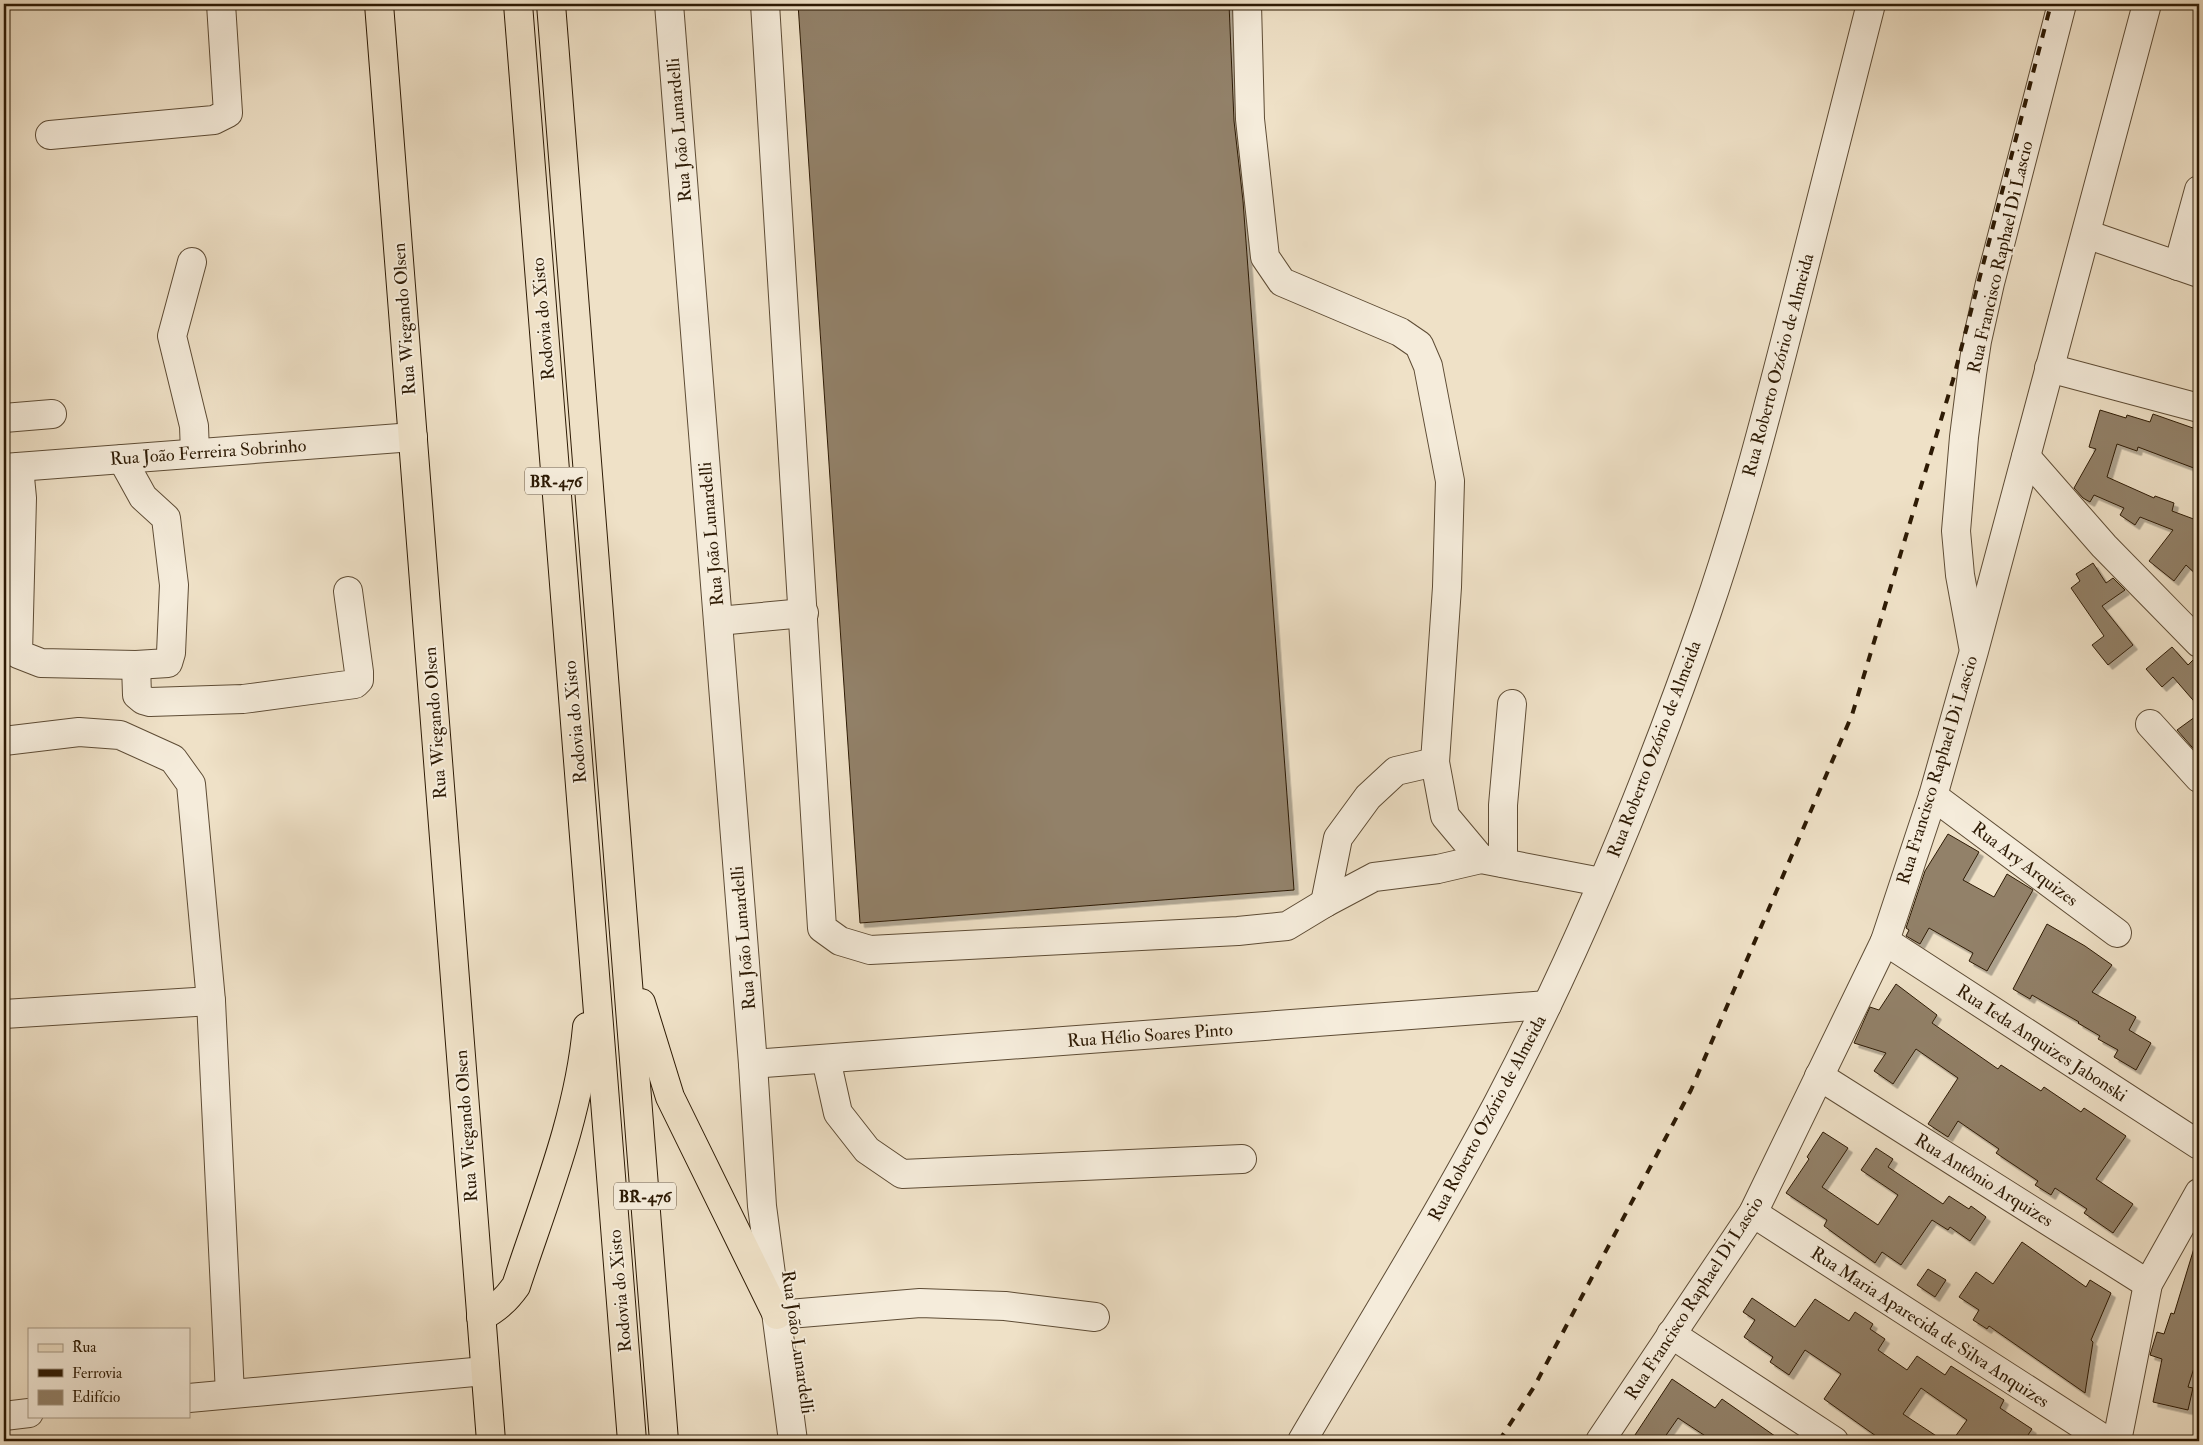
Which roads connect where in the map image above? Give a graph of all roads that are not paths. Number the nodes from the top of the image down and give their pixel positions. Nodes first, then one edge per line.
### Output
1 (221, 4) edge
2 (379, 4) edge
3 (518, 4) edge
4 (551, 4) edge
5 (669, 4) edge
6 (765, 4) edge
7 (1248, 4) edge
8 (1871, 4) edge
9 (2062, 4) edge
10 (2147, 4) edge
11 (50, 135) dead end
12 (2199, 190) edge
13 (2086, 234) junction
14 (192, 262) dead end
15 (2188, 270) edge
16 (2049, 368) junction
17 (2199, 408) edge
18 (52, 414) dead end
19 (4, 418) edge
20 (413, 437) junction
21 (195, 454) junction
22 (2026, 457) junction
23 (122, 459) junction
24 (11, 467) edge
25 (348, 591) dead end
26 (804, 613) junction
27 (718, 621) junction
28 (2199, 643) edge
29 (1974, 650) junction
30 (136, 665) junction
31 (1512, 704) dead end
32 (2150, 724) dead end
33 (4, 741) edge
34 (1435, 762) junction
35 (2199, 778) edge
36 (1933, 796) junction
37 (1492, 861) junction
38 (1601, 882) junction
39 (1325, 903) junction
40 (2117, 933) dead end
41 (1885, 941) junction
42 (626, 951) junction
43 (594, 958) junction
44 (212, 1001) junction
45 (1547, 1005) junction
46 (4, 1014) edge
47 (826, 1059) junction
48 (753, 1064) junction
49 (1819, 1076) junction
50 (2199, 1145) edge
51 (1242, 1159) dead end
52 (2199, 1192) edge
53 (1753, 1213) junction
54 (2148, 1284) junction
55 (786, 1314) junction
56 (1095, 1316) dead end
57 (481, 1317) junction
58 (1670, 1334) junction
59 (485, 1371) junction
60 (230, 1394) junction
61 (190, 1398) edge
62 (28, 1413) edge
63 (4, 1416) edge
64 (490, 1441) edge
65 (632, 1441) edge
66 (664, 1441) edge
67 (793, 1441) edge
68 (812, 1441) edge
69 (1302, 1441) edge
70 (1600, 1441) edge
71 (1834, 1441) edge
72 (2107, 1441) edge
73 (2117, 1441) edge

1 - 11 street
2 - 20 main road, Rua Wiegando Olsen
3 - 43 main road, Rodovia do Xisto / BR-476
4 - 42 main road, Rodovia do Xisto / BR-476
5 - 27 street, Rua João Lunardelli
6 - 26 street
7 - 34 street
8 - 38 street, Rua Roberto Ozório de Almeida
9 - 29 street, Rua Francisco Raphael Di Lascio
10 - 13 street
12 - 15 street
13 - 15 street
13 - 16 street
14 - 21 street
16 - 17 street
16 - 22 street
18 - 19 street
20 - 21 street, Rua João Ferreira Sobrinho
20 - 57 main road, Rua Wiegando Olsen
21 - 23 street, Rua João Ferreira Sobrinho
22 - 28 street
22 - 29 street
23 - 24 street, Rua João Ferreira Sobrinho
23 - 30 street
24 - 30 street
25 - 30 street
26 - 27 street
26 - 39 street
27 - 48 street, Rua João Lunardelli
29 - 36 street, Rua Francisco Raphael Di Lascio
31 - 37 street
32 - 35 street
33 - 44 street
34 - 37 street
34 - 39 street
36 - 40 street, Rua Ary Arquizes
36 - 41 street, Rua Francisco Raphael Di Lascio
37 - 38 street
37 - 39 street
38 - 45 street, Rua Roberto Ozório de Almeida
41 - 49 street, Rua Francisco Raphael Di Lascio
41 - 50 street, Rua Ieda Anquizes Jabonski
42 - 55 main road
42 - 66 main road, Rodovia do Xisto / BR-476
43 - 57 main road
43 - 65 main road, Rodovia do Xisto / BR-476
44 - 46 street
44 - 60 street
45 - 47 street, Rua Hélio Soares Pinto
45 - 69 street, Rua Roberto Ozório de Almeida
47 - 48 street, Rua Hélio Soares Pinto
47 - 51 street
48 - 55 street, Rua João Lunardelli
49 - 53 street, Rua Francisco Raphael Di Lascio
49 - 54 street, Rua Antônio Arquizes
52 - 54 street
53 - 58 street, Rua Francisco Raphael Di Lascio
53 - 72 street, Rua Maria Aparecida de Silva Anquizes
54 - 73 street
55 - 56 street
55 - 67 street, Rua João Lunardelli
55 - 68 street, Rua João Lunardelli
57 - 59 main road, Rua Wiegando Olsen
58 - 70 street, Rua Francisco Raphael Di Lascio
58 - 71 street
59 - 60 street
59 - 64 main road, Rua Wiegando Olsen
60 - 61 street
62 - 63 street

